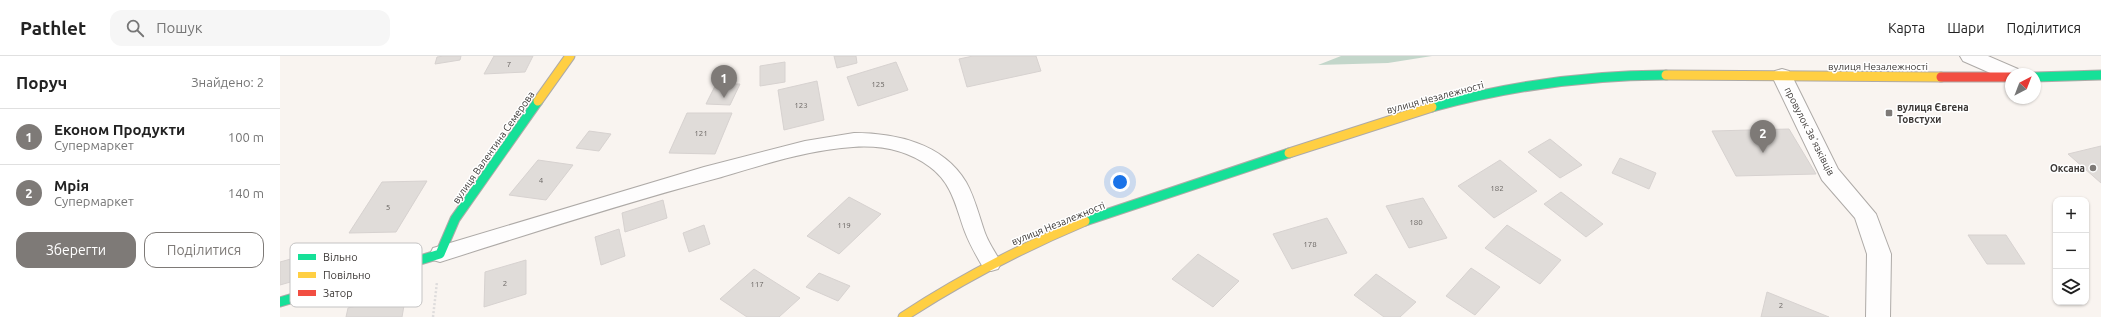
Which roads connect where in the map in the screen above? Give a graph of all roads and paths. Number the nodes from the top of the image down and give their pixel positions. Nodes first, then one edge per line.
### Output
1 (570, 56) edge
2 (1970, 56) edge
3 (2005, 73) edge
4 (2101, 75) edge
5 (1782, 76) junction
6 (2005, 76) edge
7 (2041, 77) edge
8 (440, 254) junction
9 (422, 259) edge
10 (991, 263) junction
11 (290, 299) edge
12 (280, 302) edge
13 (433, 317) edge
14 (903, 317) edge
15 (1878, 317) edge

1 - 8 main road, вулиця Валентина Семерова
2 - 3 street
4 - 7 main road
5 - 6 main road, вулиця Незалежності
5 - 10 main road, вулиця Незалежності
5 - 15 street, провулок Звʼязківців
8 - 9 main road
8 - 10 lane
8 - 13 path
10 - 14 main road, вулиця Незалежності
11 - 12 main road

